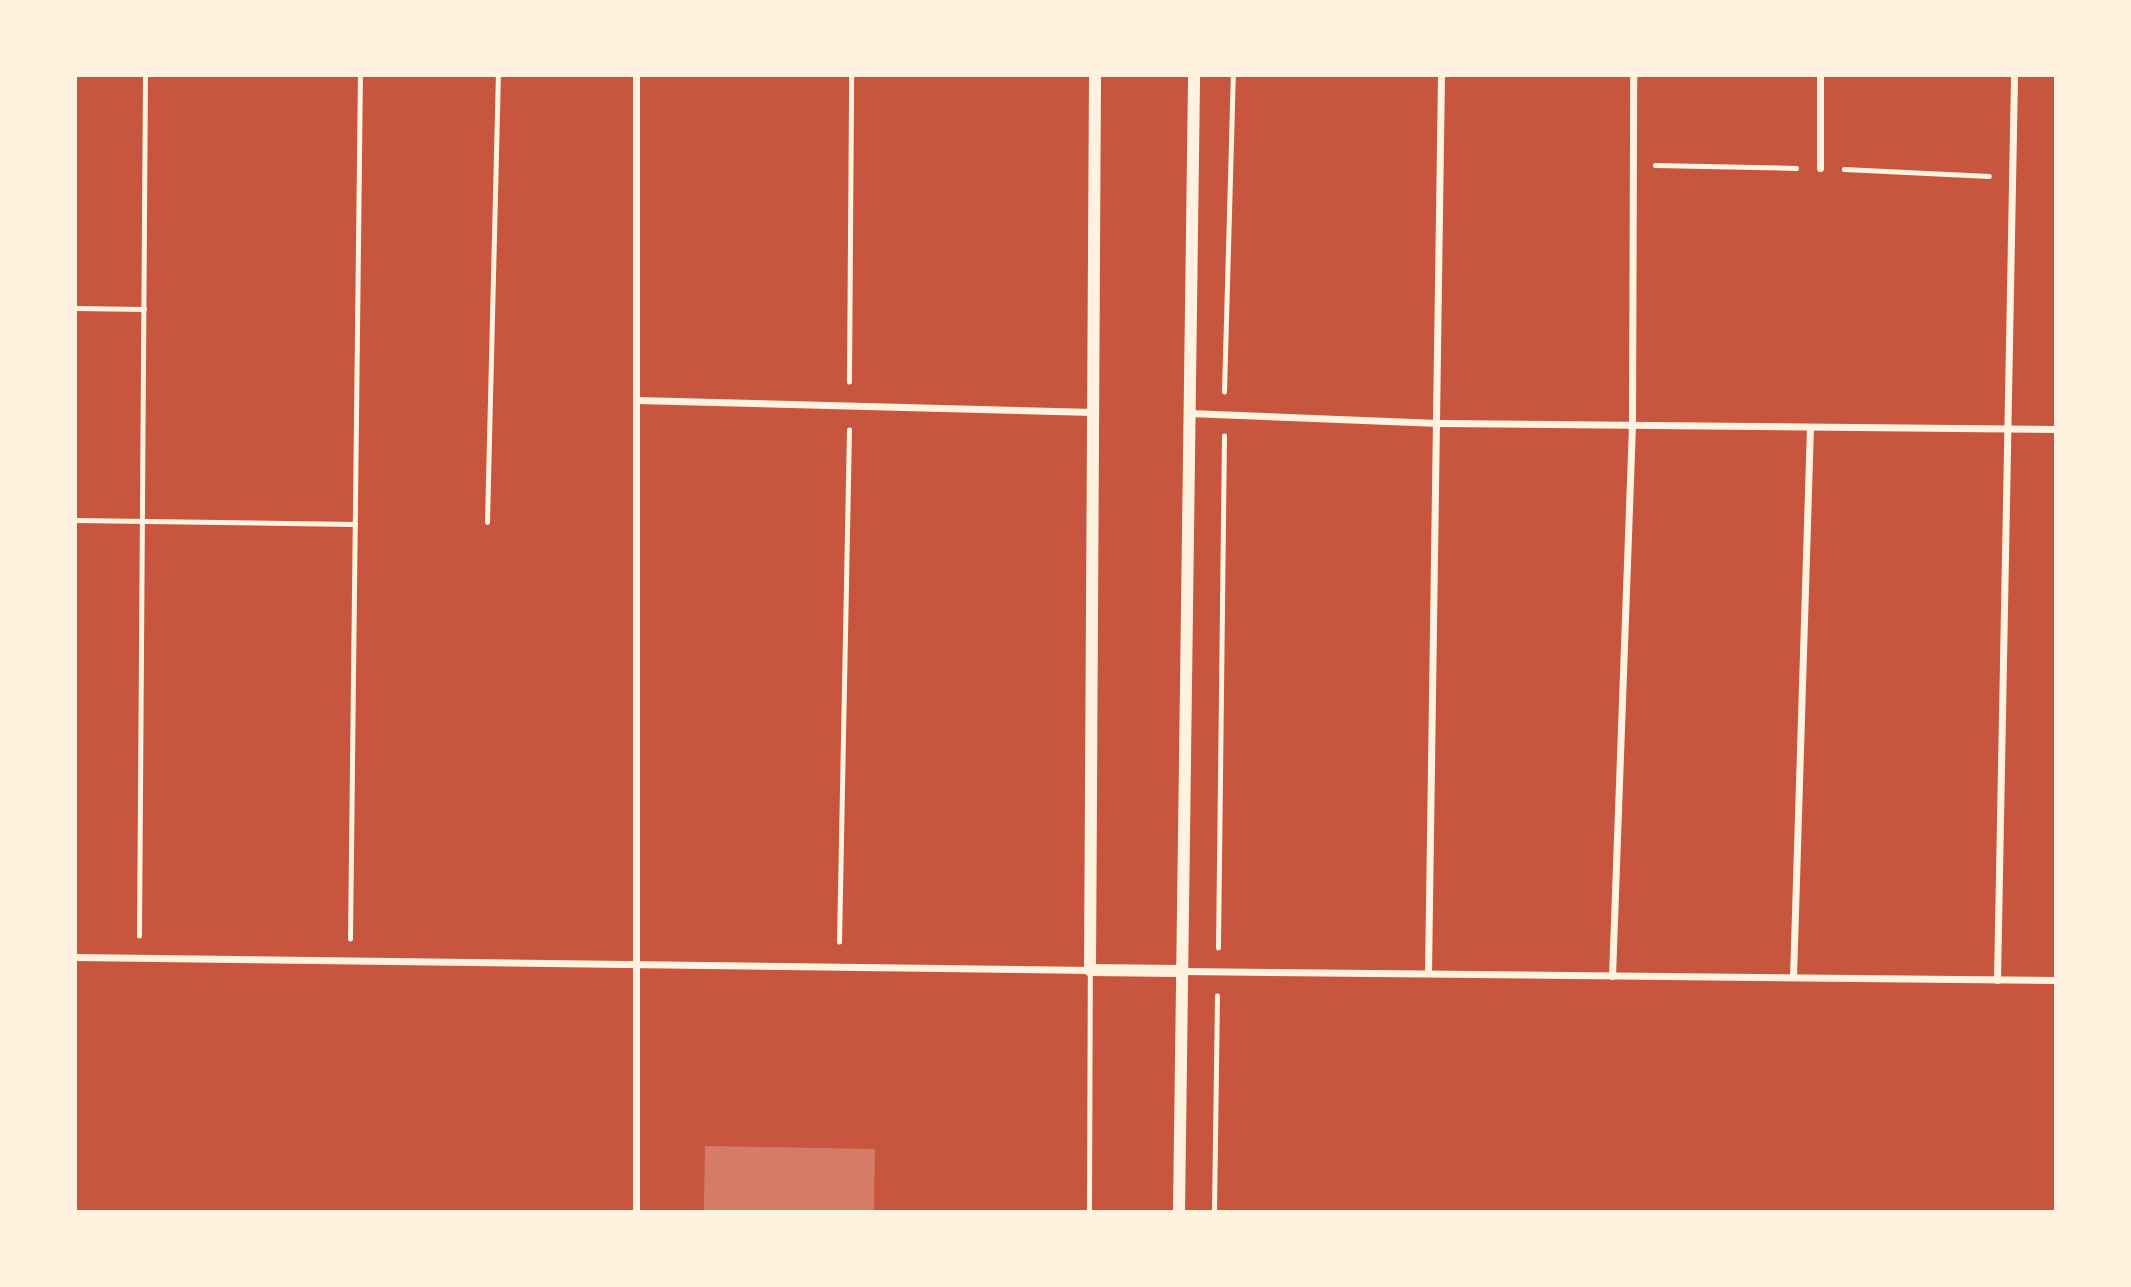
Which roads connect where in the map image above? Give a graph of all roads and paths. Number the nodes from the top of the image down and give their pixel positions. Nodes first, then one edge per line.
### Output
1 (145, 75) edge
2 (360, 75) edge
3 (498, 75) edge
4 (636, 75) edge
5 (851, 75) edge
6 (1095, 75) edge
7 (1194, 75) edge
8 (1233, 75) edge
9 (1441, 75) edge
10 (1633, 75) edge
11 (1820, 75) edge
12 (2014, 75) edge
13 (1820, 168) dead end
14 (75, 308) edge
15 (144, 309) junction
16 (636, 400) junction
17 (849, 403) junction
18 (1093, 412) junction
19 (1189, 413) junction
20 (1224, 414) junction
21 (1438, 423) junction
22 (1632, 426) junction
23 (1810, 428) junction
24 (2056, 429) edge
25 (2008, 430) junction
26 (75, 520) edge
27 (143, 520) junction
28 (487, 522) dead end
29 (355, 524) junction
30 (75, 957) edge
31 (139, 958) junction
32 (350, 960) junction
33 (635, 964) junction
34 (838, 967) junction
35 (1090, 970) junction
36 (1181, 971) junction
37 (1217, 971) junction
38 (1428, 973) junction
39 (1612, 976) junction
40 (1793, 977) junction
41 (1997, 980) junction
42 (2056, 981) edge
43 (636, 1212) edge
44 (1089, 1212) edge
45 (1180, 1212) edge
46 (1214, 1212) edge

1 - 15 path
2 - 29 path
3 - 28 lane
4 - 16 street
5 - 17 path
6 - 18 street
7 - 19 street
8 - 20 path
9 - 21 street
10 - 22 street
11 - 13 street
12 - 25 street
14 - 15 path
15 - 27 path
16 - 17 street
16 - 33 street
17 - 18 street
17 - 34 path
18 - 35 street
19 - 20 street
19 - 36 street
20 - 21 street
20 - 37 path
21 - 22 street
21 - 38 street
22 - 23 street
22 - 39 street
23 - 25 street
23 - 40 street
24 - 25 street
25 - 41 street
26 - 27 path
27 - 29 path
27 - 31 path
29 - 32 path
30 - 31 street
31 - 32 street
32 - 33 street
33 - 34 street
33 - 43 street
34 - 35 street
35 - 36 street
35 - 44 lane
36 - 37 street
36 - 45 street
37 - 38 street
37 - 46 path
38 - 39 street
39 - 40 street
40 - 41 street
41 - 42 street

